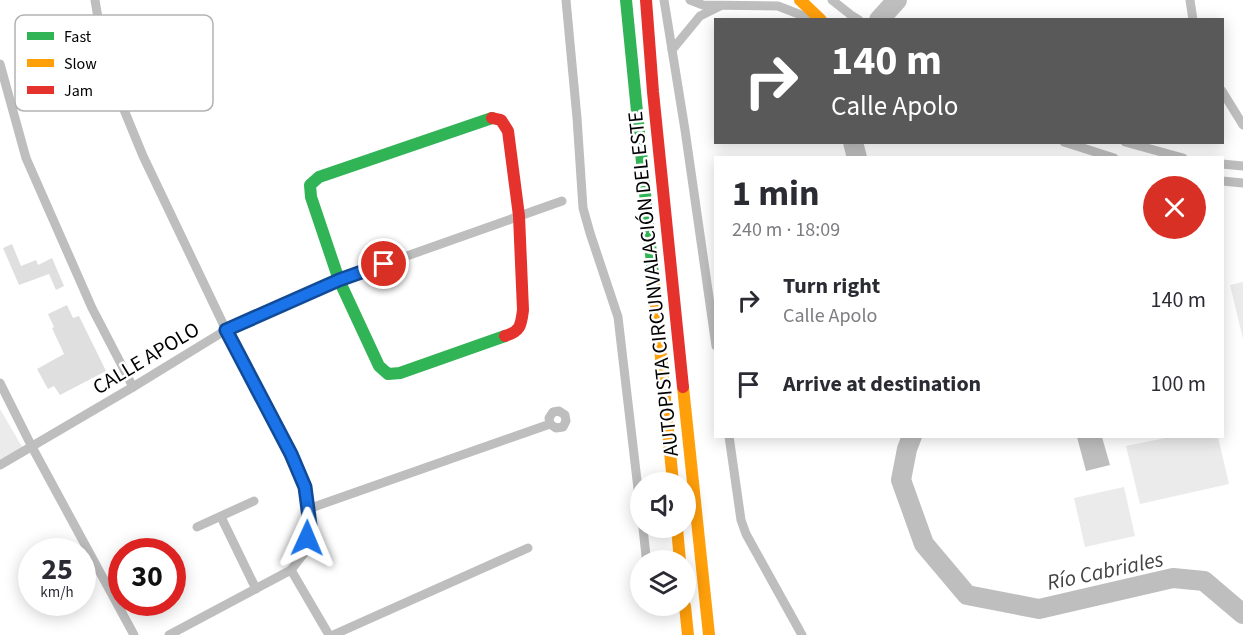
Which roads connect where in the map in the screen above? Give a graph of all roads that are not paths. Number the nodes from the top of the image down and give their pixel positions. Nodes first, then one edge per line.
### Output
1 (95, 0) edge
2 (566, 0) edge
3 (626, 0) edge
4 (646, 0) edge
5 (664, 0) edge
6 (690, 0) edge
7 (800, 0) edge
8 (832, 0) edge
9 (1190, 0) edge
10 (725, 4) junction
11 (98, 15) edge
12 (855, 17) edge
13 (809, 18) edge
14 (819, 18) edge
15 (1193, 18) edge
16 (672, 50) junction
17 (0, 64) edge
18 (1224, 94) edge
19 (124, 111) edge
20 (1243, 125) edge
21 (1070, 144) edge
22 (1132, 144) edge
23 (1108, 156) edge
24 (1176, 156) edge
25 (1224, 164) edge
26 (1243, 166) edge
27 (1224, 181) edge
28 (1243, 183) edge
29 (562, 201) dead end
30 (519, 216) junction
31 (339, 280) junction
32 (226, 330) junction
33 (714, 333) edge
34 (0, 383) edge
35 (133, 387) junction
36 (550, 424) dead end
37 (729, 438) edge
38 (32, 447) junction
39 (0, 465) edge
40 (636, 472) edge
41 (672, 472) edge
42 (254, 501) dead end
43 (308, 509) junction
44 (221, 517) junction
45 (197, 527) dead end
46 (528, 548) dead end
47 (291, 570) junction
48 (255, 589) junction
49 (686, 616) edge
50 (134, 635) edge
51 (169, 635) edge
52 (331, 635) edge
53 (688, 635) edge
54 (709, 635) edge
55 (802, 635) edge

1 - 11 street
2 - 40 street
3 - 41 main road, AUTOPISTA CIRCUNVALACIÓN DEL ESTE
4 - 54 main road, AUTOPISTA CIRCUNVALACIÓN DEL ESTE
5 - 16 street
6 - 10 street
7 - 14 main road
8 - 12 street
9 - 15 street
10 - 13 street
10 - 16 street
16 - 33 street
17 - 35 street
18 - 20 street
19 - 32 street
21 - 23 street
22 - 24 street
25 - 26 street
27 - 28 street
29 - 30 street, CALLE APOLO
30 - 31 street, CALLE APOLO
30 - 31 main road
30 - 31 main road
31 - 32 street, CALLE APOLO
32 - 35 street, CALLE APOLO
32 - 43 street
34 - 38 street
35 - 38 street, CALLE APOLO
36 - 43 street
37 - 55 street
38 - 39 street, CALLE APOLO
38 - 50 street
42 - 44 street
43 - 47 street
44 - 45 street
44 - 48 street
46 - 52 street
47 - 48 street
47 - 52 street
48 - 51 street
49 - 53 main road

